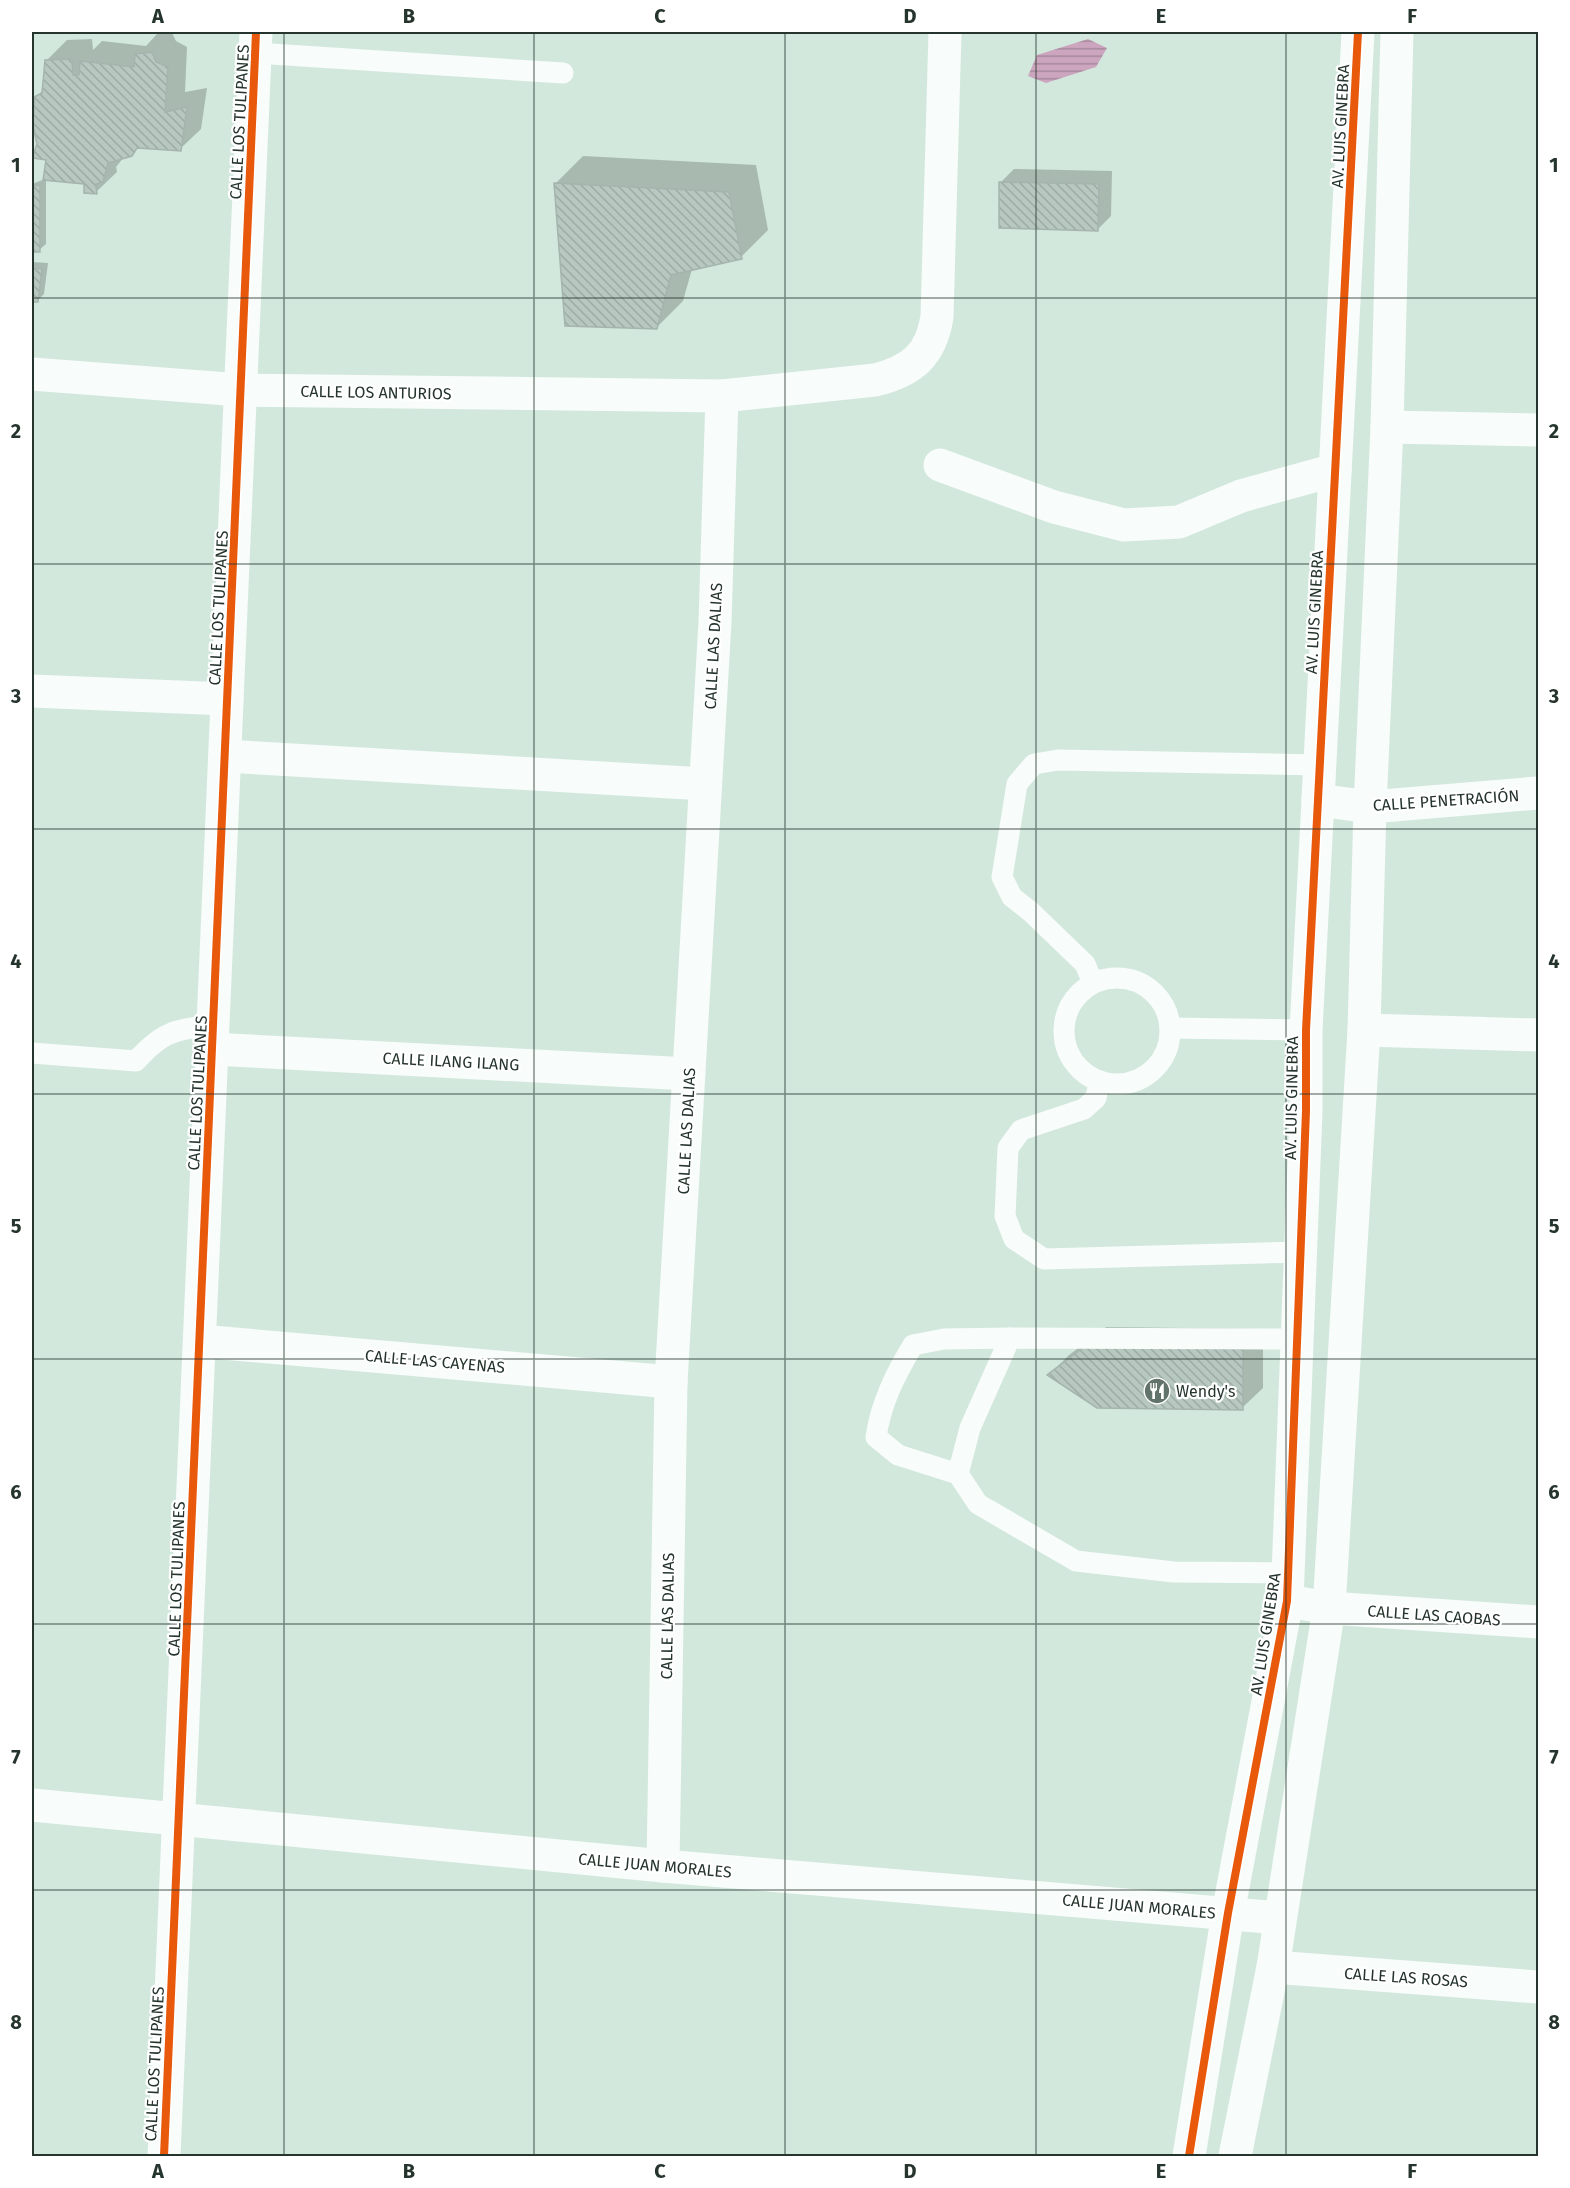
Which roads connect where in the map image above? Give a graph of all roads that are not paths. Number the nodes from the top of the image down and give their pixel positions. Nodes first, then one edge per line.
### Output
1 (945, 32) edge
2 (1358, 32) edge
3 (1397, 32) edge
4 (256, 42) edge
5 (563, 73) dead end
6 (32, 374) edge
7 (241, 390) junction
8 (722, 396) junction
9 (1387, 426) junction
10 (1539, 430) edge
11 (940, 465) dead end
12 (1335, 470) junction
13 (32, 692) edge
14 (227, 699) junction
15 (225, 756) junction
16 (1320, 765) junction
17 (705, 784) junction
18 (1539, 793) edge
19 (1318, 800) junction
20 (1370, 807) junction
21 (1093, 983) junction
22 (1170, 1028) junction
23 (1306, 1030) junction
24 (1364, 1030) junction
25 (1539, 1035) edge
26 (213, 1037) junction
27 (32, 1053) edge
28 (689, 1074) junction
29 (1099, 1082) junction
30 (1301, 1252) junction
31 (1010, 1338) junction
32 (1297, 1339) junction
33 (200, 1341) junction
34 (671, 1382) junction
35 (958, 1474) junction
36 (1288, 1587) junction
37 (1329, 1608) junction
38 (1539, 1623) edge
39 (32, 1805) edge
40 (179, 1821) junction
41 (663, 1866) junction
42 (1228, 1913) junction
43 (1280, 1918) junction
44 (1273, 1967) junction
45 (1539, 1987) edge
46 (164, 2157) edge
47 (1189, 2157) edge
48 (1235, 2157) edge

1 - 8 street, CALLE LOS ANTURIOS
2 - 12 street, AV. LUIS GINEBRA
3 - 9 street
4 - 5 lane
4 - 7 street, CALLE LOS TULIPANES
6 - 7 street, CALLE LOS ANTURIOS
7 - 8 street, CALLE LOS ANTURIOS
7 - 14 street, CALLE LOS TULIPANES
8 - 17 street, CALLE LAS DALIAS
9 - 10 street
9 - 20 street
11 - 12 street
12 - 16 street, AV. LUIS GINEBRA
13 - 14 street
14 - 15 street, CALLE LOS TULIPANES
15 - 17 street
15 - 26 street, CALLE LOS TULIPANES
16 - 19 street, AV. LUIS GINEBRA
16 - 21 lane
17 - 28 street, CALLE LAS DALIAS
18 - 20 street, CALLE PENETRACIÓN
19 - 20 street, CALLE PENETRACIÓN
19 - 23 street, AV. LUIS GINEBRA
20 - 24 street
21 - 22 lane
21 - 29 lane
22 - 23 lane
22 - 29 lane
23 - 30 street, AV. LUIS GINEBRA
24 - 25 street
24 - 37 street
26 - 27 lane
26 - 28 street, CALLE ILANG ILANG
26 - 33 street, CALLE LOS TULIPANES
28 - 34 street, CALLE LAS DALIAS
29 - 30 lane
30 - 32 street, AV. LUIS GINEBRA
31 - 32 lane
31 - 35 lane
31 - 35 lane
32 - 36 street, AV. LUIS GINEBRA
33 - 34 street, CALLE LAS CAYENAS
33 - 40 street, CALLE LOS TULIPANES
34 - 41 street, CALLE LAS DALIAS
35 - 36 lane
36 - 37 street, CALLE LAS CAOBAS
36 - 42 street, AV. LUIS GINEBRA
37 - 38 street, CALLE LAS CAOBAS
37 - 43 street
39 - 40 street, CALLE JUAN MORALES
40 - 41 street, CALLE JUAN MORALES
40 - 46 street, CALLE LOS TULIPANES
41 - 42 street, CALLE JUAN MORALES
42 - 43 street, CALLE JUAN MORALES
42 - 47 street, AV. LUIS GINEBRA
43 - 44 street
44 - 45 street, CALLE LAS ROSAS
44 - 48 street

